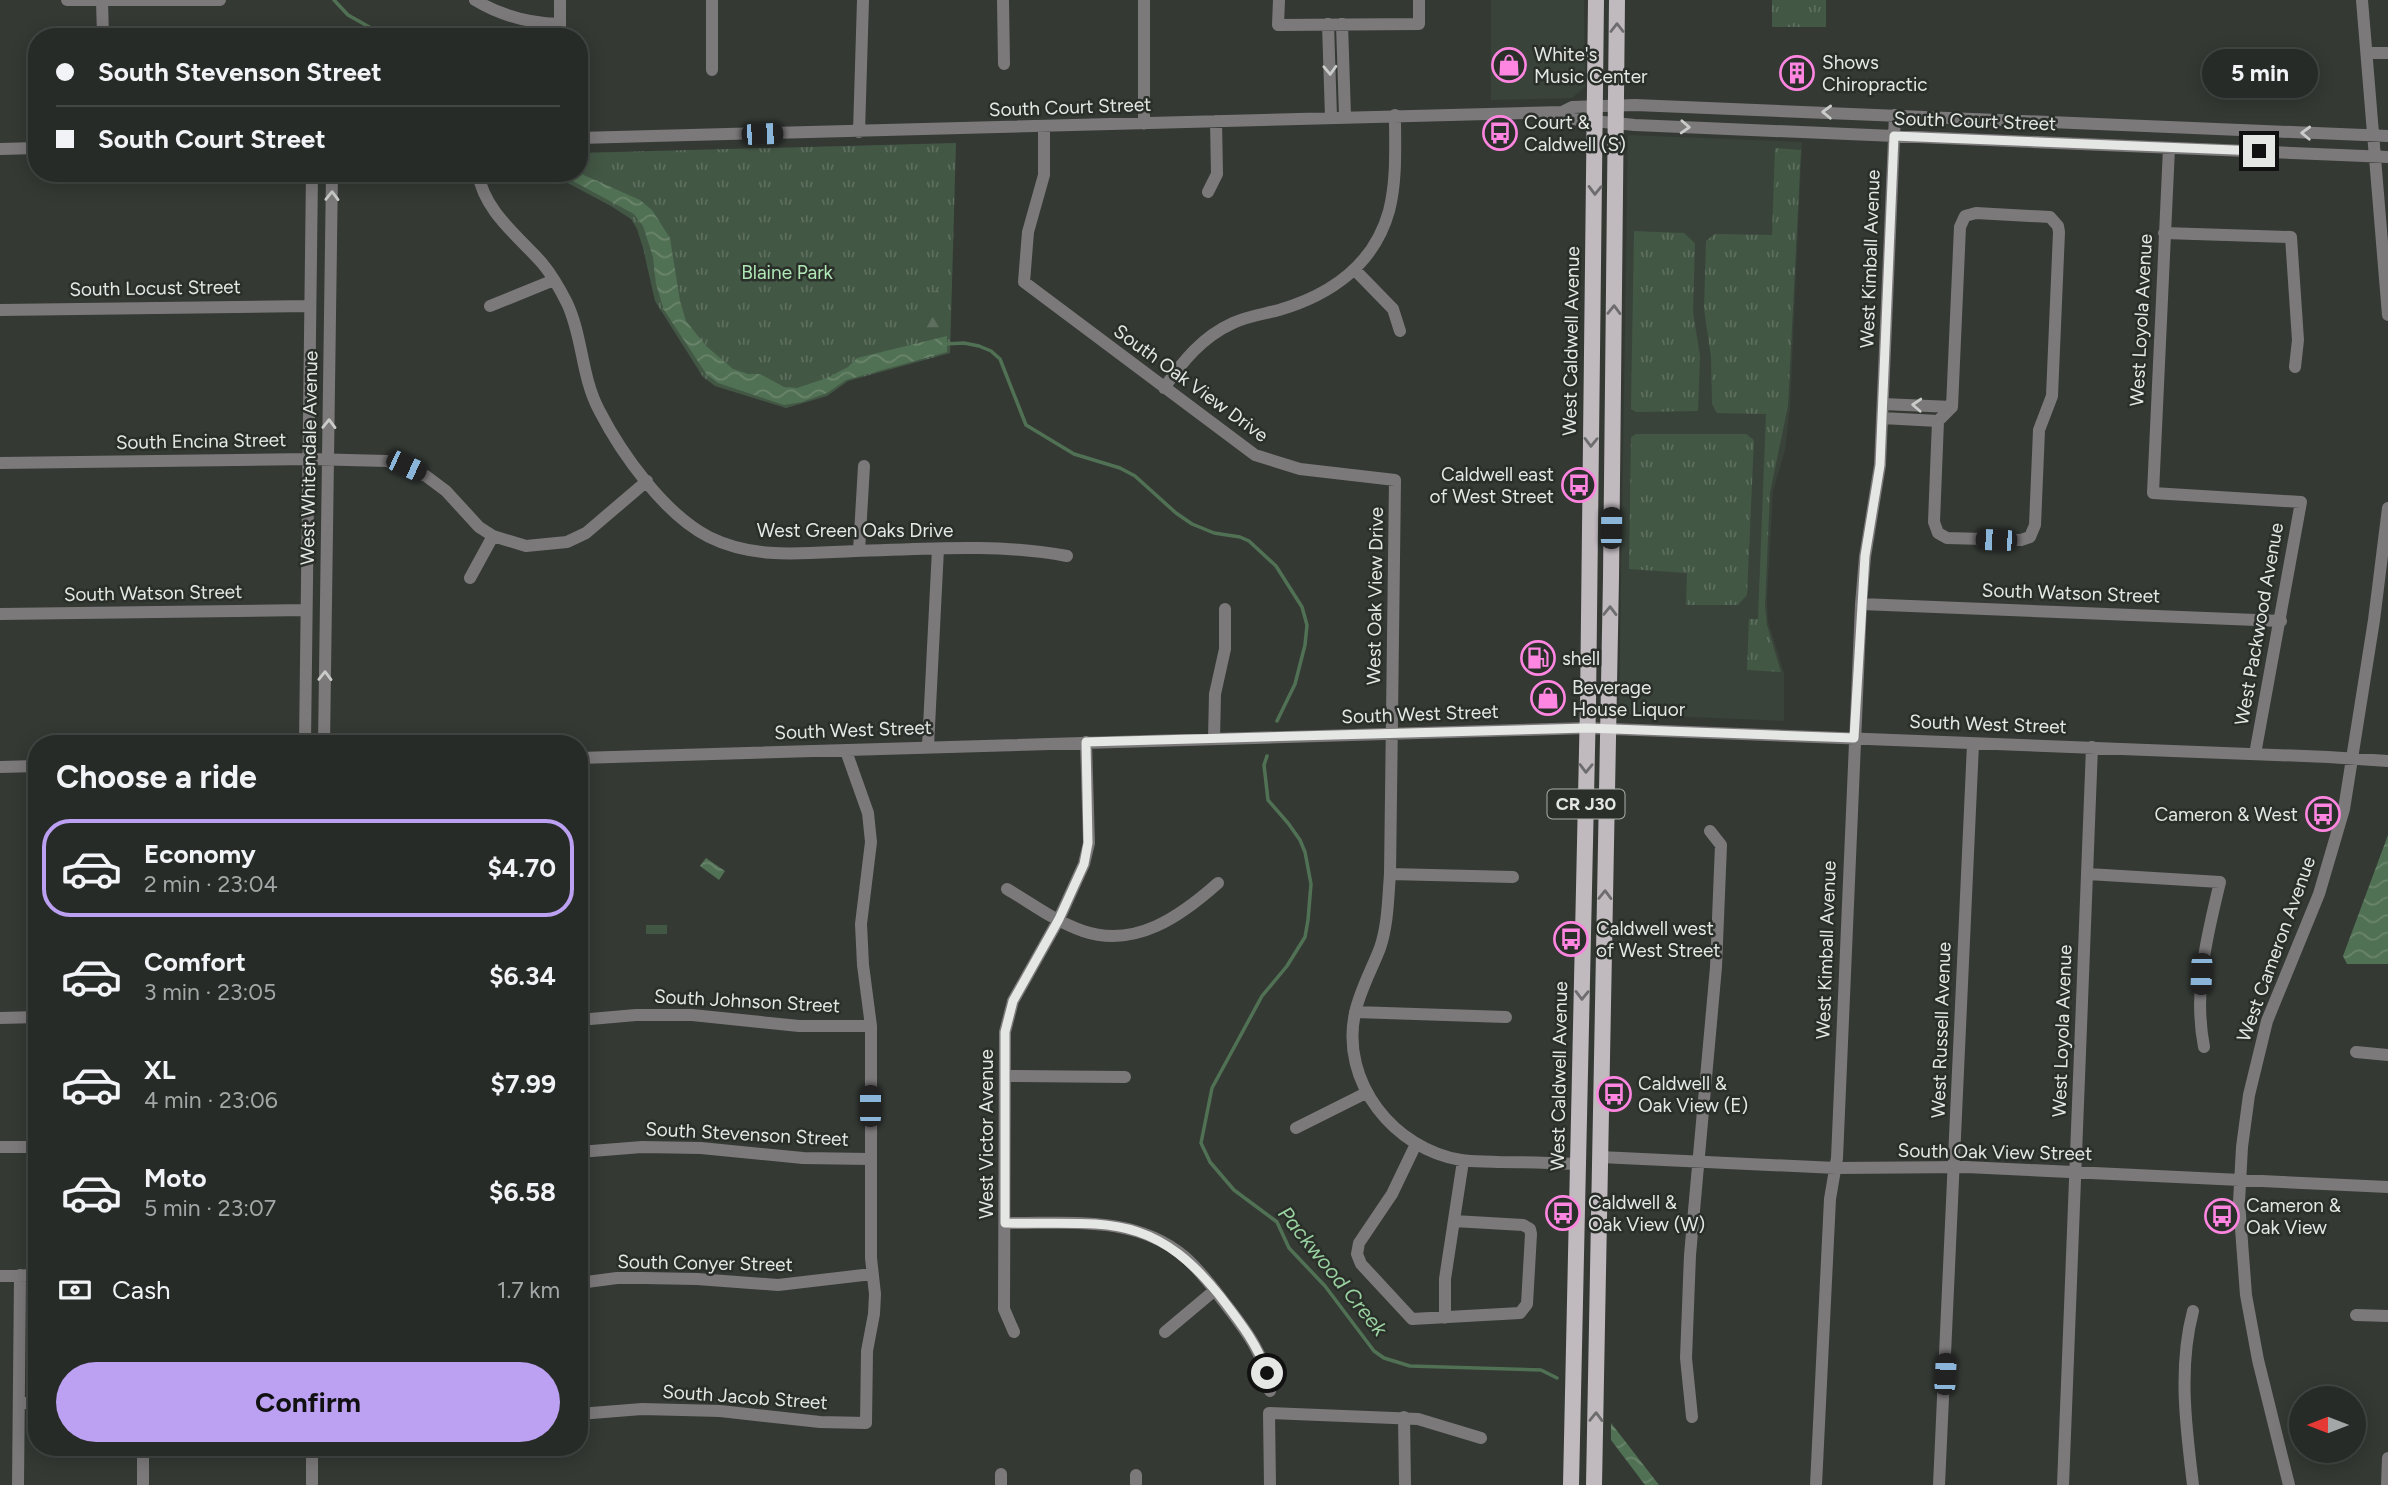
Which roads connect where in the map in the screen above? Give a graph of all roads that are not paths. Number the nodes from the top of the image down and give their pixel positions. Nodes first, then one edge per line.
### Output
1 (67, 0) edge
2 (220, 0) edge
3 (475, 0) edge
4 (560, 0) edge
5 (712, 0) edge
6 (863, 0) edge
7 (1003, 0) edge
8 (1144, 0) edge
9 (1279, 0) edge
10 (1419, 0) edge
11 (1596, 0) edge
12 (1617, 0) edge
13 (2362, 0) edge
14 (102, 1) edge
15 (1328, 24) junction
16 (1342, 24) junction
17 (103, 28) edge
18 (550, 28) edge
19 (560, 28) edge
20 (2367, 53) junction
21 (2388, 53) edge
22 (1004, 64) dead end
23 (712, 70) dead end
24 (1617, 106) junction
25 (1596, 114) junction
26 (1395, 115) junction
27 (1895, 115) junction
28 (1345, 116) junction
29 (1331, 117) junction
30 (1216, 121) junction
31 (1144, 124) junction
32 (1616, 124) junction
33 (1044, 127) junction
34 (859, 131) junction
35 (2374, 135) junction
36 (1894, 136) junction
37 (2388, 136) edge
38 (588, 138) edge
39 (28, 148) edge
40 (2169, 148) junction
41 (0, 149) edge
42 (2381, 157) edge
43 (312, 182) edge
44 (332, 182) edge
45 (481, 182) edge
46 (1208, 192) dead end
47 (2164, 233) junction
48 (1355, 270) junction
49 (554, 280) junction
50 (310, 306) junction
51 (489, 306) dead end
52 (1593, 308) junction
53 (0, 310) edge
54 (2388, 315) edge
55 (1400, 331) dead end
56 (2295, 368) dead end
57 (1164, 388) junction
58 (1883, 404) junction
59 (1952, 407) junction
60 (1882, 418) junction
61 (1938, 421) junction
62 (1613, 428) junction
63 (309, 458) junction
64 (329, 459) junction
65 (0, 463) edge
66 (864, 466) dead end
67 (1395, 480) joint
68 (647, 481) junction
69 (2301, 502) joint
70 (2388, 508) edge
71 (493, 537) junction
72 (938, 549) junction
73 (859, 551) junction
74 (1067, 556) dead end
75 (470, 578) dead end
76 (1861, 604) junction
77 (1225, 609) dead end
78 (306, 610) junction
79 (0, 614) edge
80 (2281, 621) junction
81 (1587, 728) junction
82 (1608, 729) junction
83 (305, 735) edge
84 (324, 735) edge
85 (1392, 735) junction
86 (1214, 738) junction
87 (1854, 738) junction
88 (1086, 742) junction
89 (1973, 744) junction
90 (928, 746) junction
91 (2092, 747) junction
92 (846, 751) junction
93 (2255, 754) junction
94 (588, 758) edge
95 (2353, 758) junction
96 (2388, 761) edge
97 (28, 766) edge
98 (0, 767) edge
99 (1710, 831) dead end
100 (1390, 874) junction
101 (2088, 874) junction
102 (1513, 877) dead end
103 (1218, 883) dead end
104 (1007, 889) dead end
105 (1059, 919) junction
106 (1356, 1012) junction
107 (28, 1017) edge
108 (1506, 1017) dead end
109 (0, 1018) edge
110 (588, 1019) edge
111 (871, 1026) junction
112 (1581, 1038) junction
113 (2204, 1047) dead end
114 (2356, 1052) dead end
115 (2388, 1055) edge
116 (1005, 1076) junction
117 (1125, 1077) dead end
118 (1366, 1093) junction
119 (1296, 1128) dead end
120 (1416, 1144) junction
121 (0, 1147) edge
122 (28, 1147) edge
123 (588, 1151) edge
124 (1600, 1157) junction
125 (870, 1159) junction
126 (1463, 1161) junction
127 (1697, 1162) junction
128 (1579, 1164) junction
129 (1955, 1166) junction
130 (1836, 1168) junction
131 (2076, 1172) junction
132 (2240, 1180) junction
133 (2388, 1187) edge
134 (1454, 1221) junction
135 (1005, 1223) junction
136 (872, 1274) junction
137 (0, 1276) edge
138 (20, 1276) junction
139 (28, 1276) edge
140 (588, 1282) edge
141 (1215, 1290) junction
142 (2193, 1311) dead end
143 (2356, 1315) dead end
144 (2388, 1316) edge
145 (1445, 1318) junction
146 (1014, 1332) dead end
147 (1165, 1332) dead end
148 (1270, 1391) dead end
149 (19, 1403) junction
150 (28, 1404) edge
151 (588, 1414) edge
152 (1404, 1417) junction
153 (1692, 1417) dead end
154 (1481, 1438) dead end
155 (143, 1456) edge
156 (312, 1456) edge
157 (2388, 1458) edge
158 (18, 1485) edge
159 (143, 1485) edge
160 (312, 1485) edge
161 (1270, 1485) edge
162 (1405, 1485) edge
163 (1571, 1485) edge
164 (1594, 1485) edge
165 (1816, 1485) edge
166 (1939, 1485) edge
167 (2063, 1485) edge
168 (2193, 1485) edge
169 (2289, 1485) edge
170 (2387, 1485) edge

1 - 14 street
2 - 14 street
3 - 18 street
4 - 19 street
5 - 23 street
6 - 34 street
7 - 22 street
8 - 31 street
9 - 15 street
10 - 16 street
11 - 25 main road, CR J30
24 -> 12 main road, CR J30
13 - 20 street
14 - 17 street
15 - 16 street
15 -> 29 street
16 - 28 street
20 - 21 street
20 - 35 street
24 - 25 street, South Court Street
27 -> 24 street, South Court Street
24 - 32 main road, CR J30
25 - 26 street, South Court Street
25 - 32 street, South Court Street
25 -> 52 main road, West Caldwell Avenue / CR J30
26 - 28 street, South Court Street
26 - 48 street
35 -> 27 street, South Court Street
27 - 36 street, West Kimball Avenue
28 - 29 street, South Court Street
29 - 30 street, South Court Street
30 - 31 street, South Court Street
30 - 46 street
31 - 33 street, South Court Street
32 -> 36 street, South Court Street
62 -> 32 main road, CR J30
33 - 34 street, South Court Street
33 - 57 street, South Oak View Drive
34 - 38 street, South Court Street
35 - 37 street, South Court Street
35 - 42 street
36 - 40 street, South Court Street
36 - 58 street, West Kimball Avenue
39 - 41 street
40 - 42 street, South Court Street
40 - 47 street, West Loyola Avenue
42 - 54 street
43 - 50 street, West Whitendale Avenue
64 -> 44 street, West Whitendale Avenue
45 - 49 street, West Green Oaks Drive
47 - 56 street
47 - 69 street, West Loyola Avenue
48 - 55 street
48 - 57 street
49 - 51 street
49 - 68 street, West Green Oaks Drive
50 - 53 street, South Locust Street
50 - 63 street, West Whitendale Avenue
52 - 62 main road
52 -> 81 main road, West Caldwell Avenue / CR J30
57 - 67 street, South Oak View Drive
59 -> 58 street
58 - 60 street, West Kimball Avenue
59 - 61 street
59 - 61 street
60 - 61 street
60 - 76 street, West Kimball Avenue
82 -> 62 main road, CR J30
63 - 64 street, South Encina Street
63 - 65 street, South Encina Street
63 - 78 street, West Whitendale Avenue
64 - 71 street, South Encina Street
84 -> 64 street, West Whitendale Avenue
66 - 73 street
67 - 85 street, West Oak View Drive
68 - 71 street, South Encina Street
68 - 73 street, West Green Oaks Drive
69 - 80 street, West Packwood Avenue
70 - 95 street, West Cameron Avenue
71 - 75 street
72 - 73 street, West Green Oaks Drive
72 - 74 street, West Green Oaks Drive
72 - 90 street
76 - 80 street, South Watson Street
76 - 87 street, West Kimball Avenue
77 - 86 street
78 - 79 street, South Watson Street
78 - 83 street, West Whitendale Avenue
80 - 93 street, West Packwood Avenue
81 - 82 street, South West Street
81 - 85 street, South West Street
81 -> 112 main road, West Caldwell Avenue / CR J30
82 - 87 street, South West Street
124 -> 82 main road, CR J30
85 - 86 street, South West Street
85 - 100 street, West Oak View Drive
86 - 88 street, South West Street
87 - 89 street, South West Street
87 - 130 street, West Kimball Avenue
88 - 90 street, South West Street
88 - 105 street, West Victor Avenue
89 - 91 street, South West Street
89 - 129 street, West Russell Avenue
90 - 92 street, South West Street
91 - 93 street, South West Street
91 - 101 street, West Loyola Avenue
92 - 94 street, South West Street
92 - 111 street
93 - 95 street, South West Street
95 - 96 street, South West Street
95 - 132 street, West Cameron Avenue
97 - 98 street
99 - 127 street
100 - 102 street
100 - 106 street, West Oak View Drive
101 - 113 street
101 - 131 street, West Loyola Avenue
103 - 105 street
104 - 105 street
105 - 116 street, West Victor Avenue
106 - 108 street
106 - 118 street, West Oak View Drive
107 - 109 street
110 - 111 street, South Johnson Street
111 - 125 street
112 - 124 main road
112 - 128 main road, West Caldwell Avenue / CR J30
114 - 115 street
116 - 117 street
116 - 135 street, West Victor Avenue
118 - 119 street
118 - 120 street, West Oak View Drive
120 - 126 street
120 - 145 street
121 - 122 street
123 - 125 street, South Stevenson Street
124 - 127 street, South Oak View Street
164 -> 124 main road, CR J30
125 - 136 street
126 - 128 street
126 - 134 street
127 - 130 street, South Oak View Street
127 - 153 street
128 - 163 main road, West Caldwell Avenue / CR J30
129 - 130 street, South Oak View Street
129 - 131 street, South Oak View Street
129 - 166 street, West Russell Avenue
130 - 165 street, West Kimball Avenue
131 - 132 street, South Oak View Street
131 - 167 street, West Loyola Avenue
132 - 133 street, South Oak View Street
132 - 169 street, West Cameron Avenue
134 - 145 street
134 - 145 street
135 - 141 street
135 - 146 street, West Victor Avenue
136 - 140 street, South Conyer Street
136 - 151 street, South Jacob Street
137 - 138 street
138 - 139 street
138 - 149 street
141 - 147 street
141 - 148 street
142 - 168 street
143 - 144 street
149 - 150 street
149 - 158 street
152 - 154 street
152 - 161 street
152 - 162 street
155 - 159 street
156 - 160 street
157 - 170 street

